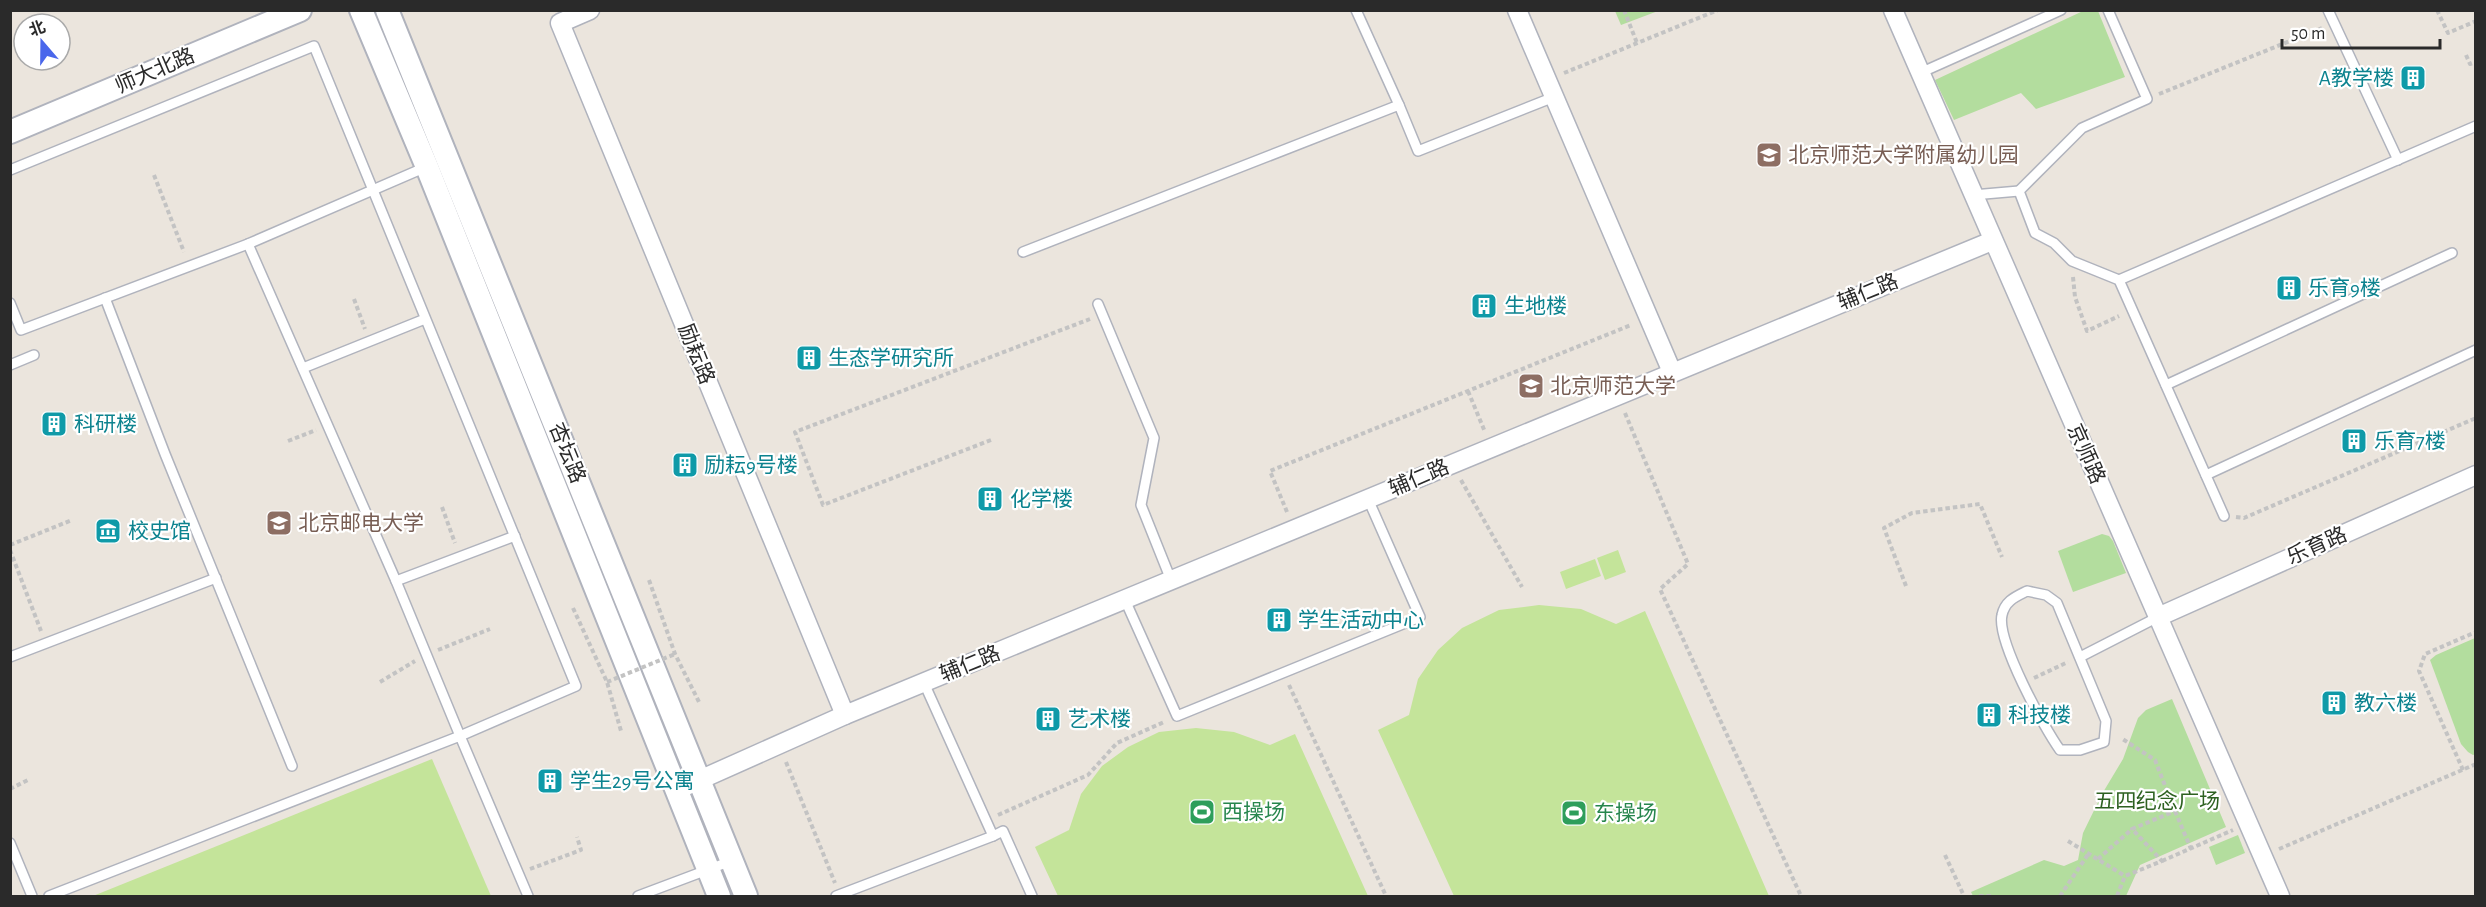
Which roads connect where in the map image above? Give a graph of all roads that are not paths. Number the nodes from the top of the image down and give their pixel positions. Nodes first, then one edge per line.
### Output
1 (300, 10) edge
2 (361, 10) edge
3 (387, 10) edge
4 (590, 10) edge
5 (1356, 10) edge
6 (1517, 10) edge
7 (1893, 10) edge
8 (2061, 10) edge
9 (2108, 10) edge
10 (2328, 10) edge
11 (557, 17) edge
12 (1920, 73) junction
13 (1550, 89) junction
14 (1399, 105) junction
15 (2475, 126) edge
16 (10, 132) edge
17 (448, 159) junction
18 (2398, 160) junction
19 (427, 167) junction
20 (10, 170) edge
21 (371, 190) junction
22 (2019, 191) junction
23 (1973, 195) junction
24 (1992, 241) junction
25 (248, 244) junction
26 (1023, 252) dead end
27 (2452, 252) dead end
28 (2119, 280) junction
29 (105, 298) junction
30 (10, 303) edge
31 (1098, 304) dead end
32 (425, 319) junction
33 (2475, 350) edge
34 (34, 355) dead end
35 (10, 365) edge
36 (303, 368) junction
37 (1672, 372) junction
38 (2166, 385) junction
39 (2206, 475) junction
40 (2475, 475) edge
41 (1368, 499) junction
42 (2224, 516) road end
43 (514, 536) junction
44 (216, 578) junction
45 (396, 580) junction
46 (1170, 580) junction
47 (1125, 600) junction
48 (2158, 617) junction
49 (10, 657) edge
50 (2080, 657) junction
51 (924, 683) junction
52 (845, 715) junction
53 (460, 736) junction
54 (292, 766) dead end
55 (699, 781) junction
56 (676, 790) junction
57 (993, 836) junction
58 (10, 843) edge
59 (732, 861) junction
60 (709, 870) junction
61 (838, 896) edge
62 (32, 897) edge
63 (49, 897) edge
64 (528, 897) edge
65 (638, 897) edge
66 (719, 897) edge
67 (746, 897) edge
68 (1032, 897) edge
69 (2280, 897) edge

1 - 16 street, 师大北路
2 - 19 street, 杏坛路
3 - 17 street, 杏坛路
4 - 11 street, 励耘路
5 - 14 lane
6 - 13 street
7 - 12 street, 京师路
8 - 12 lane
9 - 22 lane
10 - 18 lane
11 - 52 street, 励耘路
12 - 23 street, 京师路
13 - 14 lane
13 - 37 street
14 - 26 lane
15 - 18 lane
17 - 19 lane
17 - 55 street, 杏坛路
18 - 28 lane
19 - 21 lane
19 - 56 street, 杏坛路
20 - 21 lane
21 - 25 lane
21 - 32 lane
22 - 23 lane
22 - 28 lane
23 - 24 street, 京师路
24 - 37 street, 辅仁路
24 - 48 street, 京师路
25 - 29 lane
25 - 36 lane
27 - 38 lane
28 - 38 lane
29 - 30 lane
29 - 44 lane
31 - 46 lane
32 - 36 lane
32 - 43 lane
33 - 39 lane
34 - 35 lane
36 - 45 lane
37 - 41 street, 辅仁路
38 - 39 lane
39 - 42 lane
40 - 48 street, 乐育路
41 - 46 street, 辅仁路
41 - 47 lane
43 - 45 lane
43 - 53 lane
44 - 49 lane
44 - 54 lane
45 - 53 lane
46 - 47 street, 辅仁路
47 - 51 street, 辅仁路
48 - 50 lane
48 - 69 street, 京师路
50 - 50 lane
51 - 52 street, 辅仁路
51 - 57 lane
52 - 55 street, 辅仁路
53 - 63 lane
53 - 64 lane
55 - 56 street, 辅仁路
55 - 59 street, 杏坛路
56 - 60 street, 杏坛路
57 - 61 lane
57 - 68 lane
58 - 62 lane
59 - 60 lane
59 - 67 street, 杏坛路
60 - 65 lane
60 - 66 street, 杏坛路

